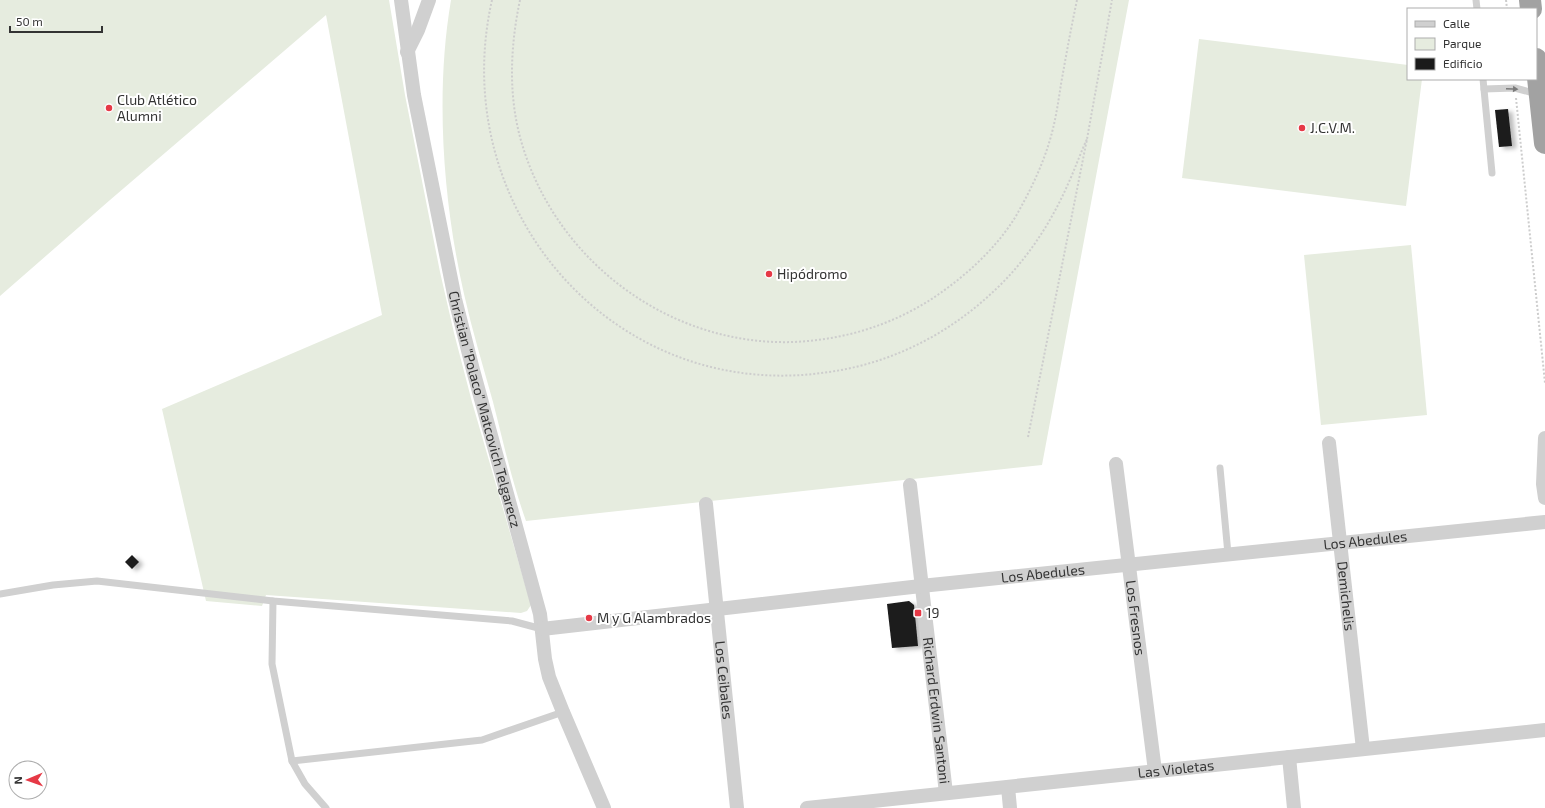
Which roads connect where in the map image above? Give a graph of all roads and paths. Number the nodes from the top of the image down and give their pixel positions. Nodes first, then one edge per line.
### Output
1 (401, 0) edge
2 (429, 0) edge
3 (492, 0) edge
4 (520, 0) edge
5 (1077, 0) edge
6 (1112, 0) edge
7 (407, 52) junction
8 (1537, 72) edge
9 (1483, 80) edge
10 (1515, 88) junction
11 (1484, 90) junction
12 (1540, 94) junction
13 (1087, 139) junction
14 (1545, 143) edge
15 (1492, 173) dead end
16 (1545, 382) edge
17 (1028, 437) dead end
18 (1545, 438) edge
19 (1329, 443) dead end
20 (1116, 464) dead end
21 (1220, 468) dead end
22 (910, 485) dead end
23 (1545, 498) edge
24 (706, 504) dead end
25 (1545, 522) edge
26 (1341, 542) junction
27 (1228, 554) junction
28 (1129, 566) junction
29 (922, 586) junction
30 (0, 594) edge
31 (273, 601) junction
32 (715, 609) junction
33 (542, 629) junction
34 (563, 712) junction
35 (1545, 730) edge
36 (1363, 749) junction
37 (1289, 756) junction
38 (292, 761) junction
39 (1155, 771) junction
40 (1008, 787) junction
41 (946, 793) junction
42 (326, 808) edge
43 (604, 808) edge
44 (737, 808) edge
45 (807, 808) edge
46 (1010, 808) edge
47 (1294, 808) edge

1 - 7 street, Christian "Polaco" Matcovich Telgarecz
2 - 7 street
3 - 13 path
4 - 5 path
6 - 13 path
7 - 33 street, Christian "Polaco" Matcovich Telgarecz
8 - 12 highway
9 - 11 lane
11 -> 10 lane
10 - 12 lane
10 - 16 path
11 - 15 lane
12 - 14 highway
13 - 17 path
18 - 23 street
19 - 26 street, Demichelis
20 - 28 street, Los Fresnos
21 - 27 lane
22 - 29 street, Richard Erdwin Santoni
24 - 32 street, Los Ceibales
25 - 26 street, Los Abedules
26 - 27 street, Los Abedules
26 - 36 street, Demichelis
27 - 28 street, Los Abedules
28 - 29 street, Los Abedules
28 - 39 street, Los Fresnos
29 - 32 street, Los Abedules
29 - 41 street, Richard Erdwin Santoni
30 - 31 lane
31 - 33 lane
31 - 38 lane
32 - 33 street, Los Abedules
32 - 44 street, Los Ceibales
33 - 34 street, Christian "Polaco" Matcovich Telgarecz
34 - 38 lane
34 - 43 street, Christian "Polaco" Matcovich Telgarecz
35 - 36 street, Las Violetas
36 - 37 street, Las Violetas
37 - 39 street, Las Violetas
37 - 47 street
38 - 42 lane
39 - 40 street, Las Violetas
40 - 41 street, Las Violetas
40 - 46 street
41 - 45 street, Las Violetas

